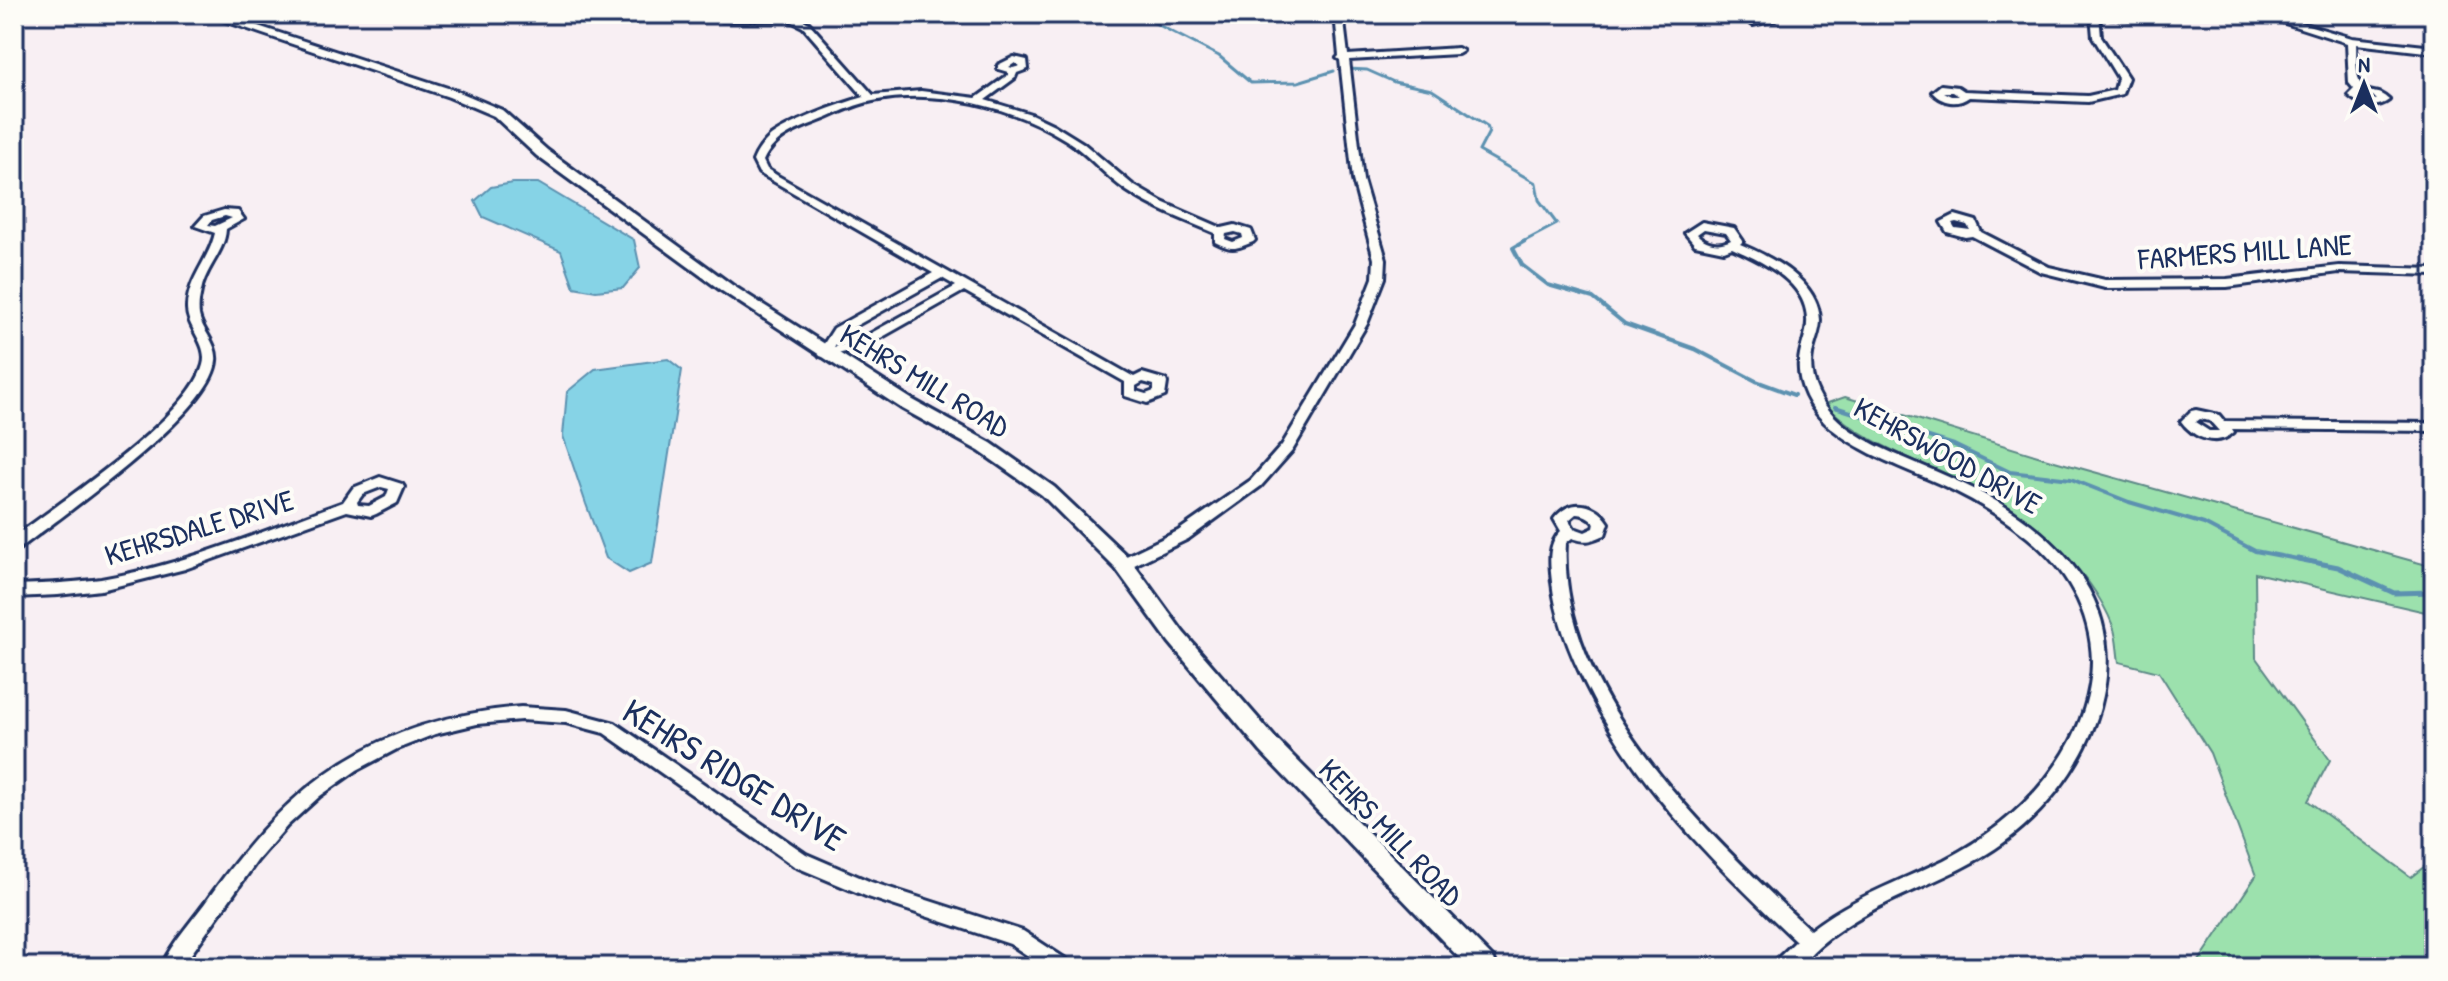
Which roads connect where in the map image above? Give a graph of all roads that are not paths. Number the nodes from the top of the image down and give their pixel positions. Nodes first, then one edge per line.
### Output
1 (210, 14) edge
2 (730, 14) edge
3 (812, 14) edge
4 (1339, 14) edge
5 (2095, 14) edge
6 (2104, 14) edge
7 (2182, 14) edge
8 (2261, 14) edge
9 (749, 15) edge
10 (798, 20) junction
11 (2351, 41) junction
12 (2434, 50) edge
13 (1458, 51) dead end
14 (1342, 58) junction
15 (1013, 71) dead end
16 (2361, 91) dead end
17 (1964, 94) dead end
18 (870, 98) junction
19 (976, 102) junction
20 (221, 228) dead end
21 (1221, 232) dead end
22 (1974, 233) dead end
23 (1734, 245) dead end
24 (2434, 272) edge
25 (942, 273) junction
26 (964, 286) junction
27 (824, 353) junction
28 (1132, 381) dead end
29 (2224, 425) dead end
30 (2434, 427) edge
31 (350, 505) dead end
32 (1569, 532) dead end
33 (14, 545) edge
34 (1123, 564) junction
35 (14, 591) edge
36 (1809, 941) junction
37 (171, 967) edge
38 (1062, 967) edge
39 (1485, 967) edge
40 (1782, 967) edge

1 - 27 main road, KEHRS MILL ROAD
2 - 9 street
3 - 10 street
4 - 14 street
5 - 17 street
6 - 7 street
8 - 11 street
9 - 10 street
10 - 18 street
11 - 12 street
11 - 16 street
13 - 14 street
14 - 34 street
15 - 19 street
18 - 19 street
18 - 25 street
19 - 21 street
20 - 33 street
22 - 24 street, FARMERS MILL LANE
23 - 36 street, KEHRSWOOD DRIVE
25 - 26 street
25 - 27 street
26 - 27 street
26 - 28 street
27 - 34 main road, KEHRS MILL ROAD
29 - 30 street
31 - 35 street, KEHRSDALE DRIVE
32 - 36 street
34 - 39 main road, KEHRS MILL ROAD
36 - 40 street, KEHRSWOOD DRIVE
37 - 38 street, KEHRS RIDGE DRIVE

